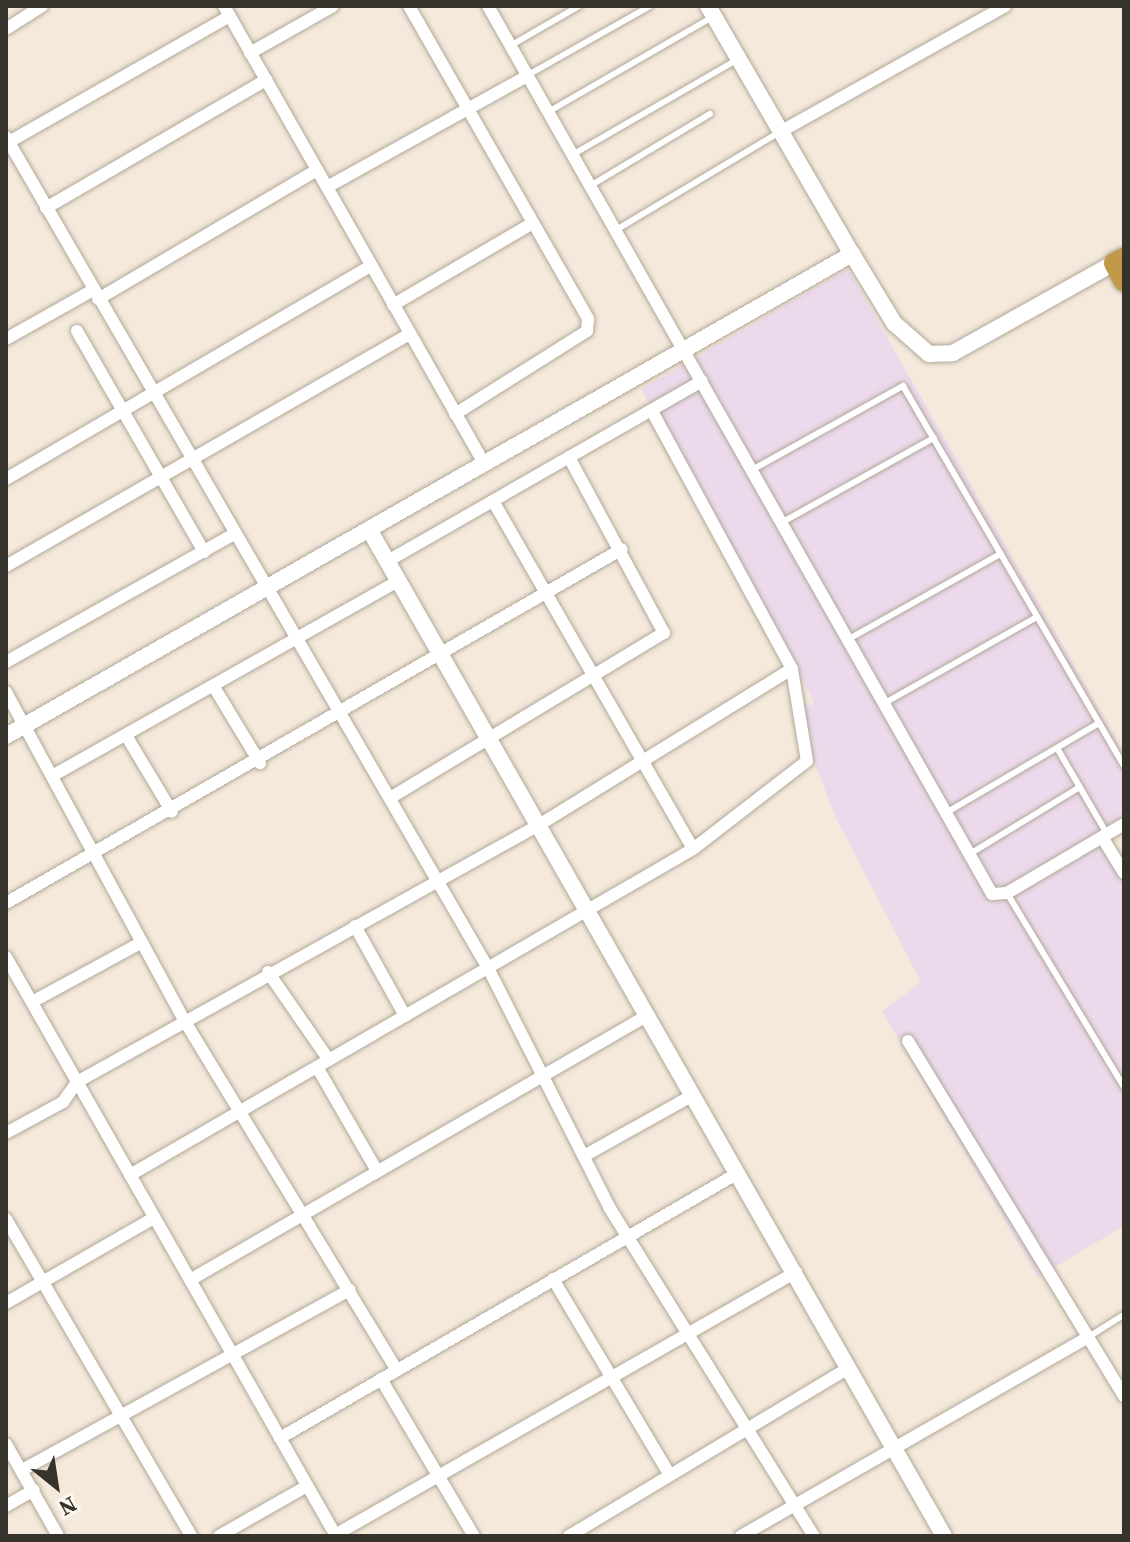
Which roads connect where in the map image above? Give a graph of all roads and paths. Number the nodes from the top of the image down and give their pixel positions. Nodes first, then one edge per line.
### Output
1 (42, 6) edge
2 (333, 6) edge
3 (409, 6) edge
4 (488, 6) edge
5 (579, 6) edge
6 (650, 6) edge
7 (1005, 6) edge
8 (227, 11) edge
9 (711, 11) edge
10 (6, 29) edge
11 (510, 46) junction
12 (250, 53) junction
13 (738, 59) junction
14 (527, 76) junction
15 (266, 80) junction
16 (468, 109) junction
17 (548, 112) junction
18 (710, 114) dead end
19 (780, 132) junction
20 (7, 140) edge
21 (572, 155) junction
22 (317, 170) junction
23 (590, 186) junction
24 (327, 187) junction
25 (46, 208) junction
26 (533, 223) junction
27 (616, 230) junction
28 (852, 254) junction
29 (1119, 260) edge
30 (371, 266) junction
31 (1124, 282) edge
32 (95, 294) junction
33 (393, 305) junction
34 (77, 331) dead end
35 (409, 334) junction
36 (6, 339) edge
37 (685, 349) junction
38 (702, 381) junction
39 (152, 396) junction
40 (124, 411) junction
41 (652, 411) junction
42 (455, 414) junction
43 (934, 438) junction
44 (569, 457) junction
45 (191, 461) junction
46 (485, 465) junction
47 (752, 470) junction
48 (162, 478) junction
49 (6, 479) edge
50 (493, 501) junction
51 (781, 523) junction
52 (370, 531) junction
53 (232, 535) junction
54 (622, 549) junction
55 (204, 552) junction
56 (1000, 554) junction
57 (386, 562) junction
58 (6, 566) edge
59 (398, 581) junction
60 (267, 588) junction
61 (545, 594) junction
62 (1037, 617) junction
63 (296, 640) junction
64 (847, 640) junction
65 (440, 655) junction
66 (6, 662) edge
67 (792, 669) junction
68 (593, 680) junction
69 (214, 687) junction
70 (6, 692) edge
71 (883, 704) junction
72 (340, 715) junction
73 (1099, 723) junction
74 (26, 725) junction
75 (6, 736) edge
76 (127, 737) junction
77 (489, 741) junction
78 (1057, 748) junction
79 (637, 760) junction
80 (260, 763) junction
81 (1124, 765) edge
82 (52, 776) junction
83 (1080, 787) junction
84 (390, 798) junction
85 (172, 812) junction
86 (944, 814) junction
87 (1124, 824) edge
88 (539, 825) junction
89 (1104, 835) junction
90 (693, 849) junction
91 (95, 852) junction
92 (968, 855) junction
93 (1124, 873) edge
94 (438, 879) junction
95 (1007, 893) junction
96 (6, 903) edge
97 (587, 911) junction
98 (355, 926) junction
99 (142, 942) junction
100 (6, 957) edge
101 (488, 968) junction
102 (268, 972) junction
103 (32, 1002) junction
104 (648, 1015) junction
105 (405, 1016) junction
106 (184, 1020) junction
107 (908, 1041) dead end
108 (329, 1060) junction
109 (317, 1067) junction
110 (546, 1077) junction
111 (77, 1082) junction
112 (1124, 1087) edge
113 (693, 1095) junction
114 (240, 1112) junction
115 (6, 1133) edge
116 (584, 1156) junction
117 (377, 1171) junction
118 (738, 1173) junction
119 (130, 1175) junction
120 (305, 1213) junction
121 (154, 1218) junction
122 (6, 1219) edge
123 (630, 1235) junction
124 (796, 1272) junction
125 (553, 1279) junction
126 (190, 1280) junction
127 (43, 1282) junction
128 (350, 1290) junction
129 (6, 1303) edge
130 (1124, 1315) edge
131 (691, 1331) junction
132 (1089, 1337) junction
133 (233, 1355) junction
134 (849, 1368) junction
135 (397, 1370) junction
136 (615, 1375) junction
137 (381, 1379) junction
138 (1124, 1396) edge
139 (121, 1416) junction
140 (747, 1429) junction
141 (280, 1438) junction
142 (6, 1444) edge
143 (894, 1448) junction
144 (22, 1470) junction
145 (670, 1475) junction
146 (438, 1477) junction
147 (307, 1486) junction
148 (34, 1490) junction
149 (795, 1505) junction
150 (6, 1506) edge
151 (938, 1534) edge
152 (58, 1536) edge
153 (191, 1536) edge
154 (219, 1536) edge
155 (336, 1536) edge
156 (474, 1536) edge
157 (569, 1536) edge
158 (741, 1536) edge
159 (814, 1536) edge

1 - 10 street
2 - 12 street
3 - 16 street
4 - 11 street
5 - 11 lane
6 - 14 lane
7 - 19 street
8 - 12 street
8 - 20 street
9 - 13 street
9 - 17 lane
11 - 14 street
12 - 15 street
13 - 19 street
13 - 21 lane
14 - 16 street
14 - 17 street
15 - 22 street
15 - 25 street
16 - 24 street
16 - 26 street
17 - 21 street
18 - 23 lane
19 - 27 lane
19 - 28 street
20 - 25 street
21 - 23 street
22 - 24 street
22 - 32 street
23 - 27 street
24 - 30 street
25 - 32 street
26 - 33 street
26 - 42 street
27 - 37 street
28 - 29 street
28 - 37 street
29 - 31 highway
30 - 33 street
30 - 39 street
32 - 36 street
32 - 39 street
33 - 35 street
34 - 40 street
35 - 42 street
35 - 45 street
37 - 38 street
37 - 46 street
38 - 41 street
38 - 47 street
39 - 40 street
39 - 45 street
40 - 48 street
40 - 49 street
41 - 44 street
41 - 67 street
42 - 46 street
43 - 47 lane
43 - 51 lane
43 - 56 lane
44 - 50 street
44 - 54 street
45 - 48 street
45 - 53 street
46 - 52 street
47 - 51 street
48 - 55 street
48 - 58 street
50 - 57 street
50 - 61 street
51 - 64 street
52 - 57 street
52 - 60 street
53 - 55 street
53 - 60 street
54 - 61 street
54 - 68 street
55 - 66 street
56 - 62 lane
56 - 64 lane
57 - 59 street
59 - 63 street
59 - 65 street
60 - 63 street
60 - 74 street
61 - 65 street
61 - 68 street
62 - 71 lane
62 - 73 lane
63 - 69 street
63 - 72 street
64 - 71 street
65 - 72 street
65 - 77 street
67 - 79 street
67 - 90 street
68 - 77 street
68 - 79 street
69 - 76 street
69 - 80 street
70 - 74 street
71 - 86 street
72 - 80 street
72 - 84 street
73 - 78 lane
73 - 81 lane
74 - 75 street
74 - 82 street
76 - 82 street
76 - 85 street
77 - 84 street
77 - 88 street
78 - 83 lane
78 - 86 lane
79 - 88 street
79 - 90 street
80 - 85 street
82 - 91 street
83 - 89 lane
83 - 92 lane
84 - 94 street
85 - 91 street
86 - 92 street
87 - 89 street
88 - 94 street
88 - 97 street
89 - 93 street
89 - 95 street
90 - 97 street
91 - 96 street
91 - 99 street
92 - 95 street
94 - 98 street
94 - 101 street
95 - 112 lane
97 - 101 street
97 - 104 street
98 - 102 street
98 - 105 street
99 - 103 street
99 - 106 street
100 - 103 street
101 - 105 street
101 - 110 street
102 - 106 street
102 - 108 street
103 - 111 street
104 - 110 street
104 - 113 street
105 - 108 street
106 - 111 street
106 - 114 street
107 - 132 street
108 - 109 street
109 - 114 street
109 - 117 street
110 - 116 street
110 - 117 street
111 - 115 street
111 - 119 street
113 - 116 street
113 - 118 street
114 - 119 street
114 - 120 street
116 - 123 street
117 - 120 street
118 - 123 street
118 - 124 street
119 - 121 street
120 - 126 street
120 - 128 street
121 - 126 street
121 - 127 street
122 - 127 street
123 - 125 street
123 - 131 street
124 - 131 street
124 - 134 street
125 - 135 street
125 - 136 street
126 - 133 street
127 - 129 street
127 - 139 street
128 - 133 street
128 - 135 street
130 - 132 lane
131 - 136 street
131 - 140 street
132 - 138 street
132 - 143 street
133 - 139 street
133 - 141 street
134 - 140 street
134 - 143 street
135 - 137 street
136 - 145 street
136 - 146 street
137 - 141 street
137 - 146 street
139 - 144 street
139 - 153 street
140 - 145 street
140 - 149 street
141 - 147 street
142 - 144 street
143 - 149 street
143 - 151 street
144 - 148 street
145 - 157 street
146 - 155 street
146 - 156 street
147 - 154 street
147 - 155 street
148 - 150 street
148 - 152 street
149 - 158 street
149 - 159 street

